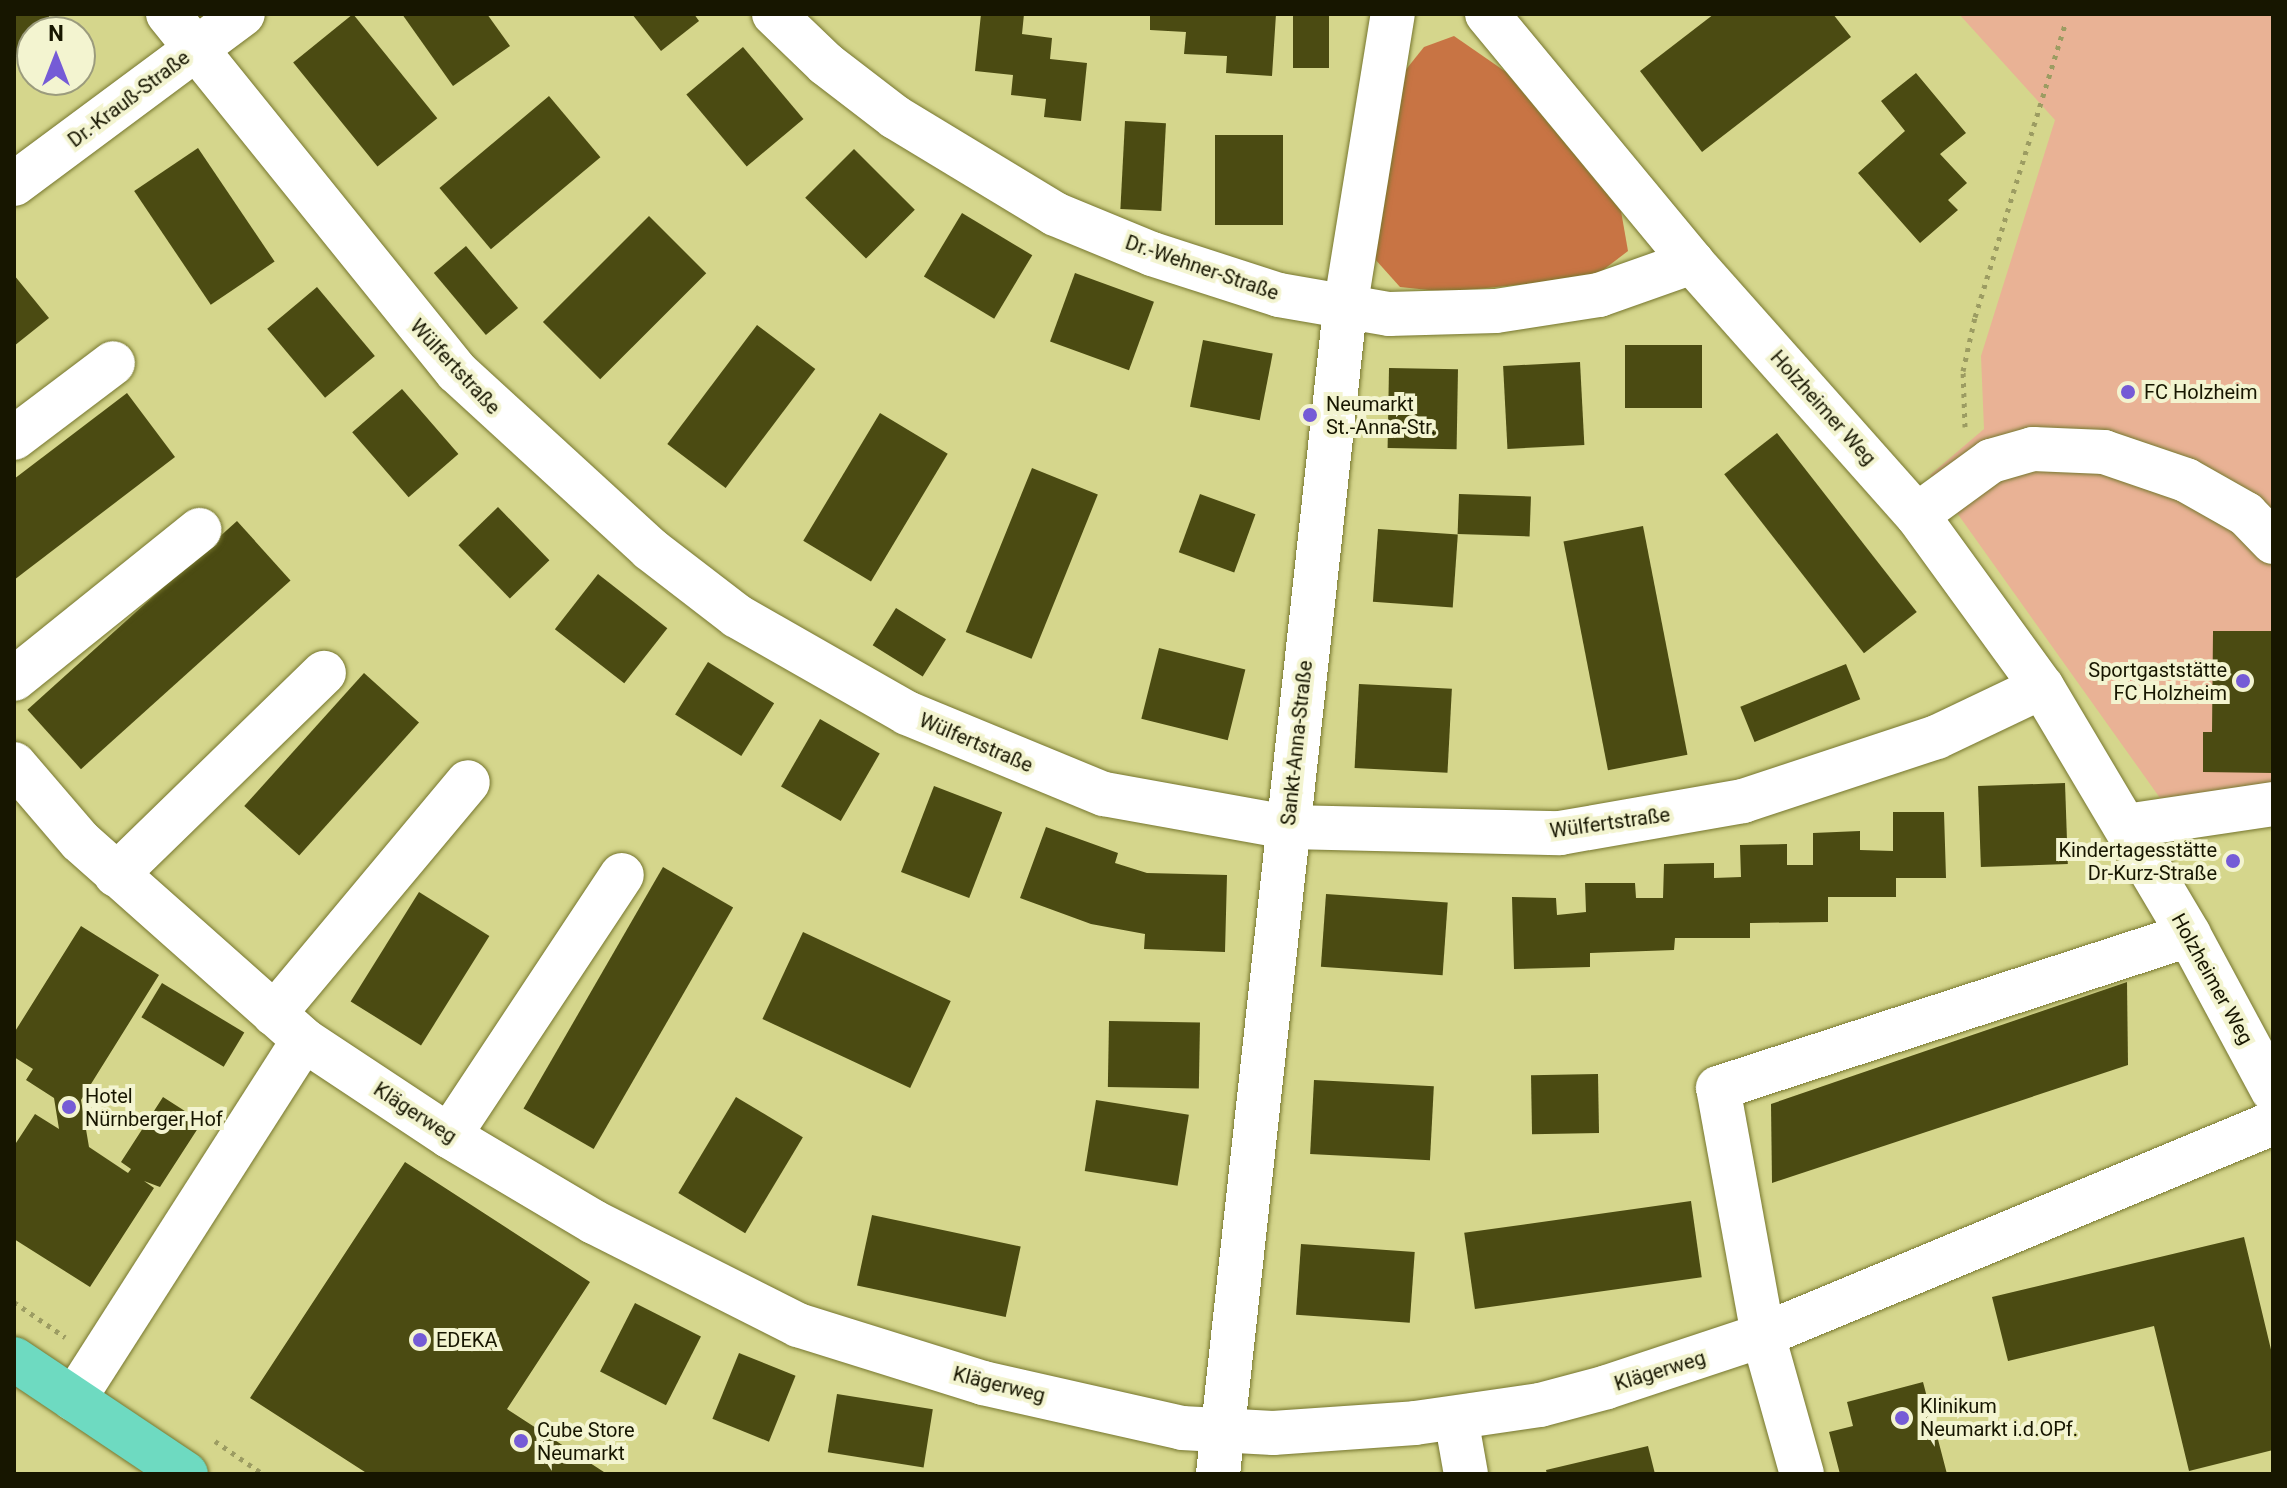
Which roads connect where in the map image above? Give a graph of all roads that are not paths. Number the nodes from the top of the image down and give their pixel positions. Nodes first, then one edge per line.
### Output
1 (168, 14) edge
2 (243, 14) edge
3 (774, 14) edge
4 (1393, 14) edge
5 (1487, 14) edge
6 (197, 48) junction
7 (14, 184) edge
8 (1692, 262) junction
9 (1345, 309) junction
10 (113, 363) dead end
11 (14, 438) edge
12 (1917, 515) junction
13 (199, 530) dead end
14 (2273, 542) edge
15 (324, 673) dead end
16 (14, 679) edge
17 (2042, 687) junction
18 (14, 764) edge
19 (468, 782) dead end
20 (2273, 804) edge
21 (2126, 826) junction
22 (1288, 827) junction
23 (116, 875) junction
24 (622, 875) dead end
25 (2189, 935) junction
26 (289, 1027) junction
27 (2273, 1091) edge
28 (2273, 1123) edge
29 (449, 1136) junction
30 (1763, 1335) junction
31 (14, 1359) edge
32 (74, 1399) junction
33 (1456, 1418) junction
34 (1220, 1453) edge
35 (186, 1474) edge
36 (1466, 1474) edge
37 (1802, 1474) edge

1 - 6 street, Wülfertstraße
2 - 6 street, Dr.-Krauß-Straße
3 - 9 street, Dr.-Wehner-Straße
4 - 9 street, Sankt-Anna-Straße
5 - 8 street, Holzheimer Weg
6 - 7 street, Dr.-Krauß-Straße
6 - 22 street, Wülfertstraße
8 - 9 street, Dr.-Wehner-Straße
8 - 12 street, Holzheimer Weg
9 - 22 street, Sankt-Anna-Straße
10 - 11 street
12 - 14 street
12 - 17 street, Holzheimer Weg
13 - 16 street
15 - 23 street
17 - 21 street, Holzheimer Weg
17 - 22 street, Wülfertstraße
18 - 23 street, Klägerweg
19 - 26 street
20 - 21 street
21 - 25 street, Holzheimer Weg
22 - 34 street, Sankt-Anna-Straße
23 - 26 street, Klägerweg
24 - 29 street
25 - 27 street, Holzheimer Weg
25 - 30 street
26 - 29 street, Klägerweg
26 - 32 street
28 - 30 street, Klägerweg
29 - 34 street, Klägerweg
30 - 33 street, Klägerweg
30 - 37 street
31 - 32 main road
32 - 35 main road
33 - 34 street, Klägerweg
33 - 36 street

